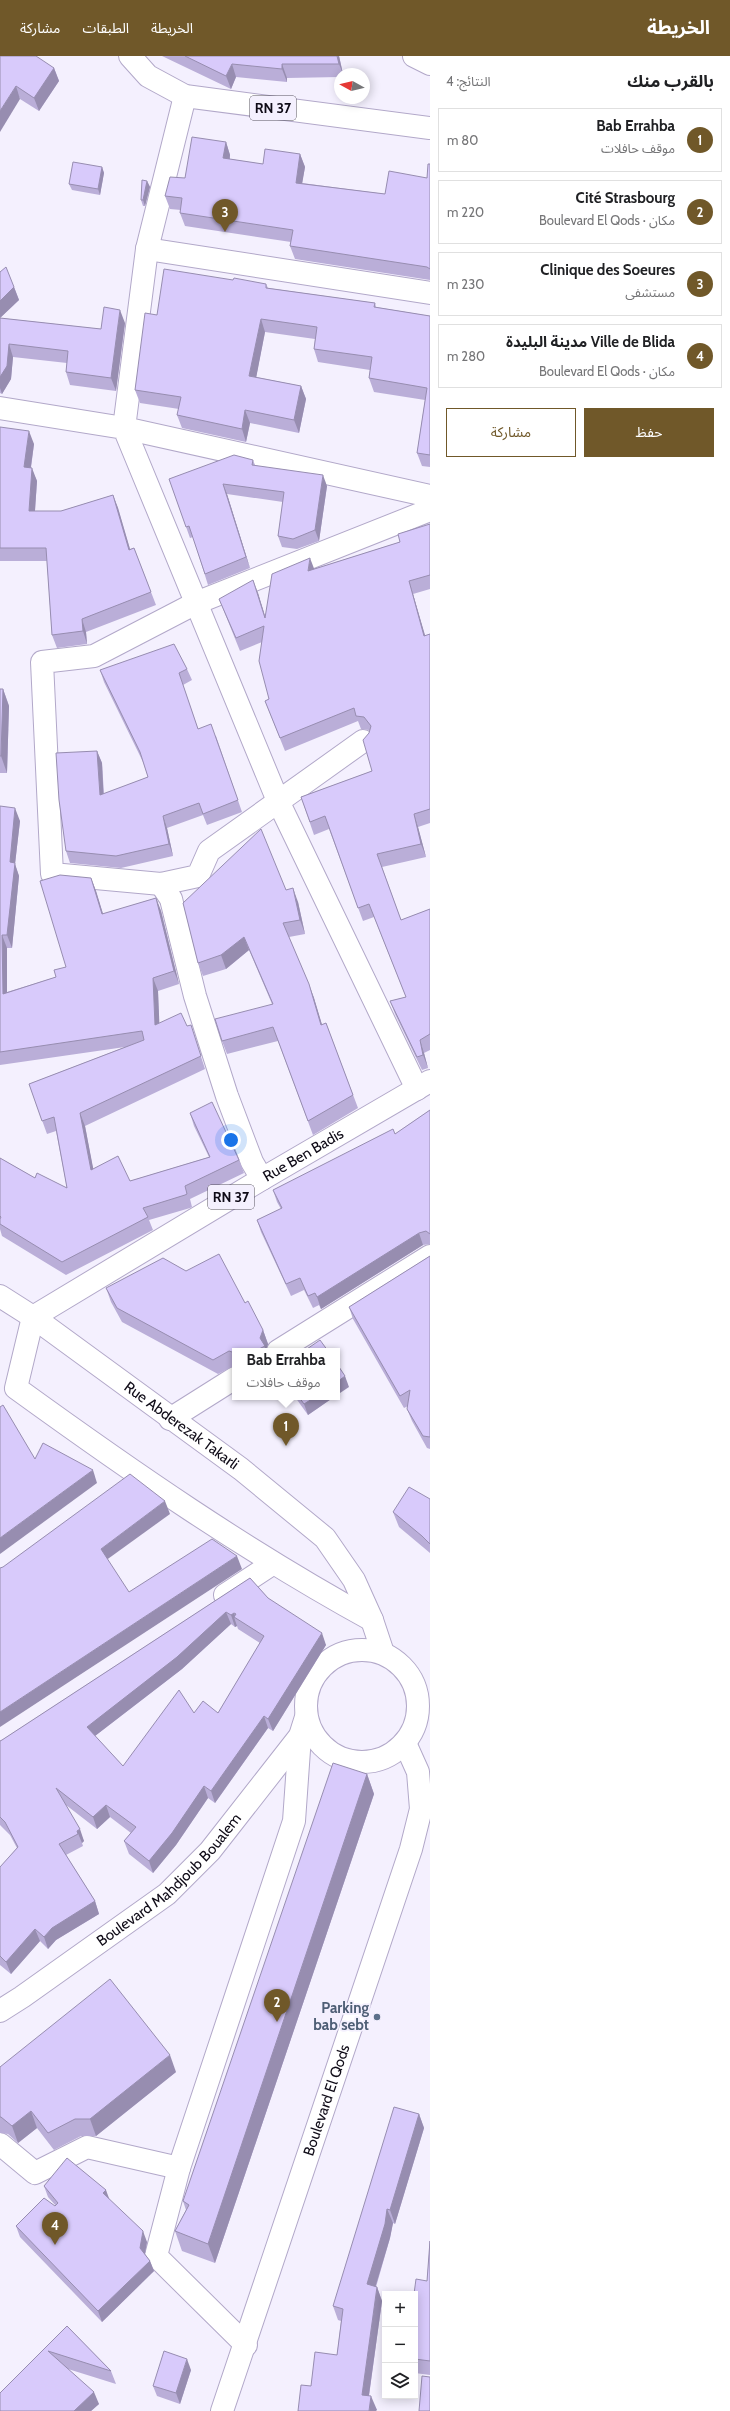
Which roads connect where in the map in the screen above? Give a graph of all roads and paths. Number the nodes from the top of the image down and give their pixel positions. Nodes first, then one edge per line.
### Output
1 (130, 56) edge
2 (414, 56) edge
3 (430, 64) edge
4 (185, 96) junction
5 (430, 128) edge
6 (147, 249) junction
7 (430, 293) edge
8 (0, 408) edge
9 (124, 428) junction
10 (430, 496) edge
11 (430, 510) edge
12 (196, 603) junction
13 (363, 741) edge
14 (278, 801) junction
15 (161, 884) junction
16 (424, 1085) edge
17 (262, 1179) junction
18 (430, 1256) edge
19 (0, 1296) edge
20 (0, 1300) edge
21 (33, 1317) junction
22 (283, 1348) edge
23 (232, 1380) edge
24 (8, 1393) edge
25 (170, 1419) junction
26 (133, 1472) junction
27 (114, 1486) edge
28 (272, 1564) junction
29 (206, 1607) edge
30 (372, 1620) junction
31 (382, 1653) junction
32 (303, 1727) junction
33 (405, 1743) junction
34 (426, 1811) edge
35 (0, 2011) edge
36 (0, 2144) edge
37 (179, 2168) junction
38 (246, 2345) junction
39 (222, 2411) edge

1 - 4 street, RN 37
2 - 3 street
4 - 5 street, RN 37
4 - 6 street
6 - 7 street
6 - 9 street
8 - 9 street
9 - 10 street
9 - 12 street
11 - 12 street
12 - 14 street
12 - 15 street
13 - 14 street
14 - 15 street
14 - 16 street
15 - 17 street
16 - 17 street, Rue Ben Badis / RN 37
17 - 21 street, Rue Ben Badis / RN 37
18 - 22 street
19 - 21 street, Rue Abderezak Takarli
20 - 21 street, Rue Abderezak Takarli
21 - 24 street
21 - 25 street, Rue Abderezak Takarli
23 - 25 street
24 - 26 street
25 - 30 street, Rue Abderezak Takarli
26 - 27 street
26 - 28 street
28 - 29 street
28 - 30 street
30 - 31 street, Rue Abderezak Takarli
31 - 32 street
31 - 33 street
32 - 33 street
32 - 35 street, Boulevard Mahdjoub Boualem
32 - 37 street
33 - 34 street, Boulevard El Qods
34 - 38 street, Boulevard El Qods
36 - 37 street
37 - 38 street
38 - 39 street, Boulevard El Qods

